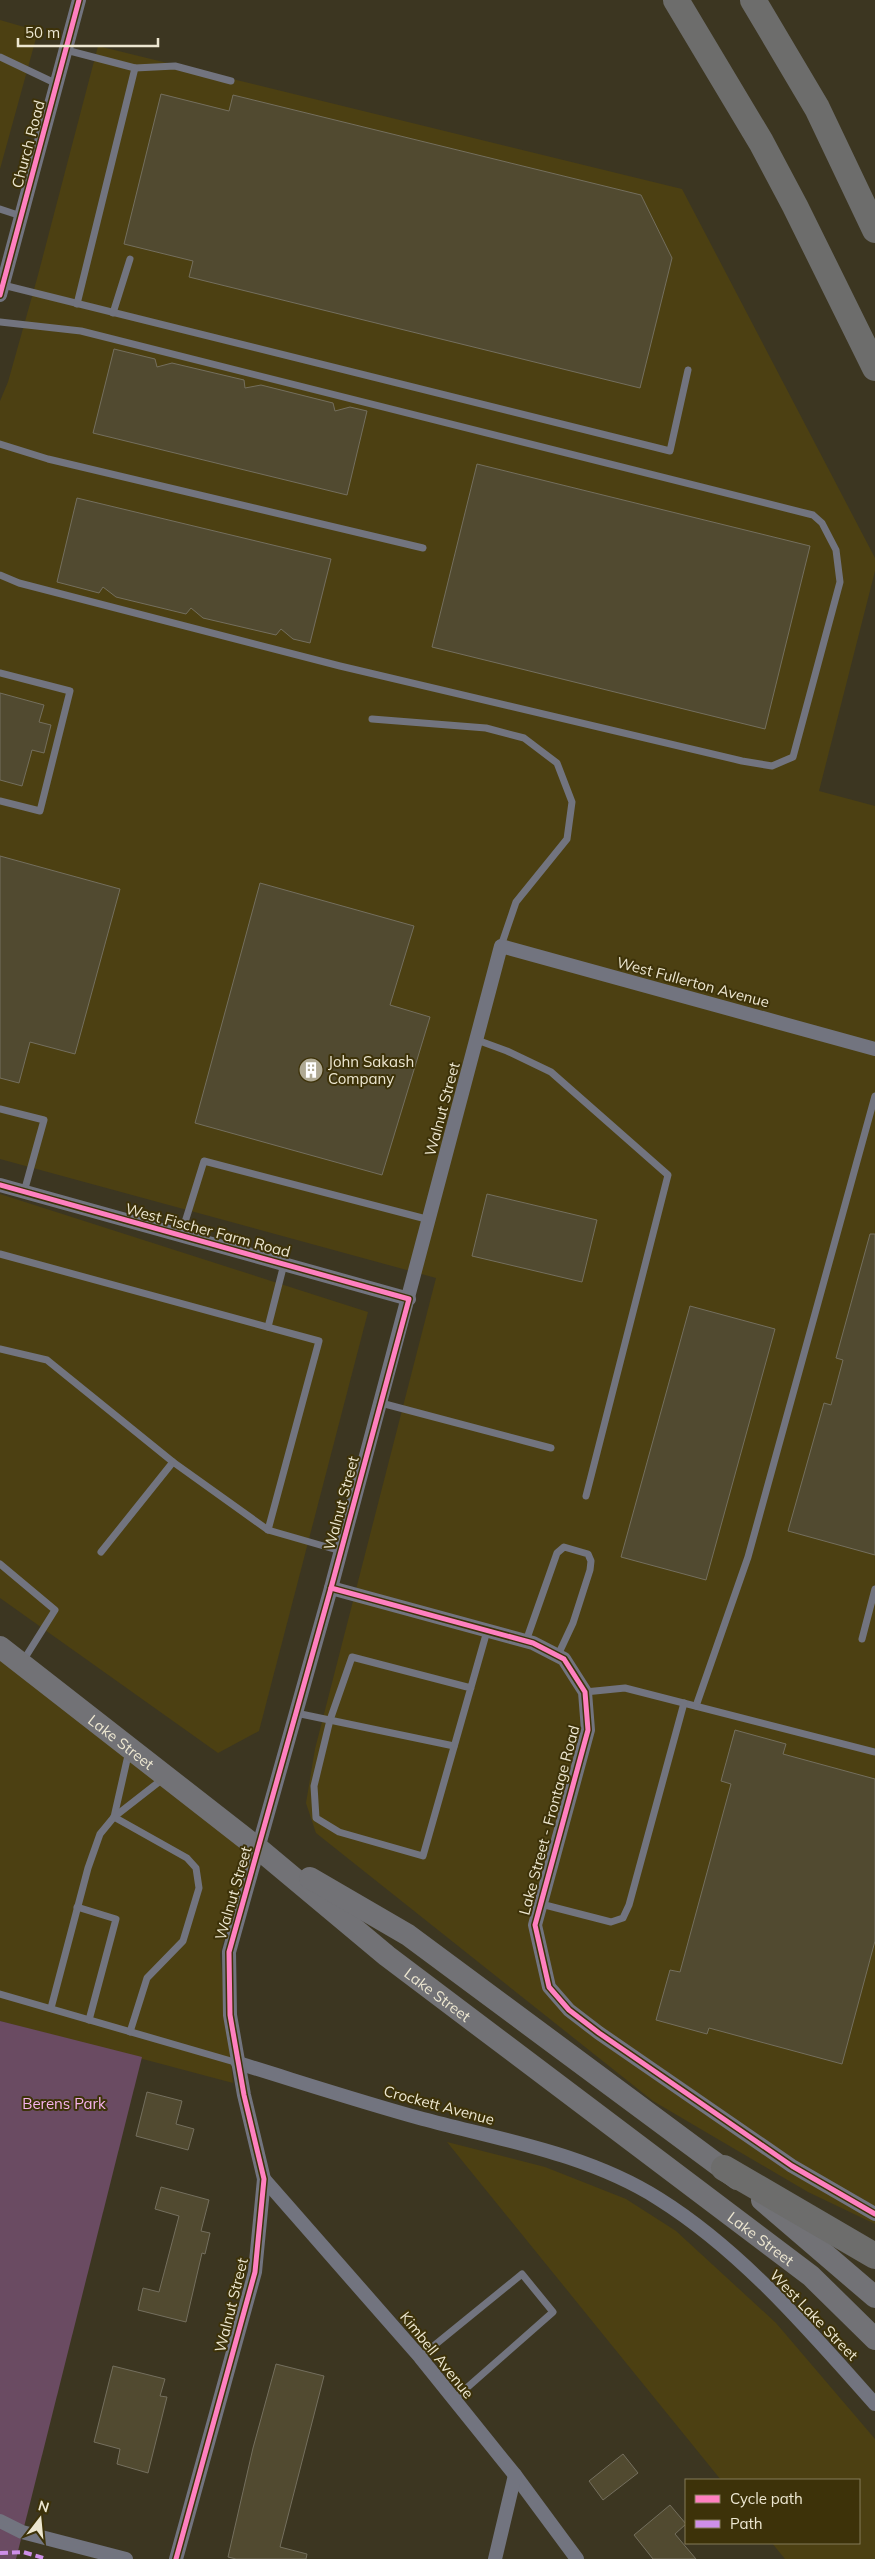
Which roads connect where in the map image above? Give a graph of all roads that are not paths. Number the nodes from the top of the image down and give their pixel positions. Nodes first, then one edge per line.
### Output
1 (79, 0) edge
2 (676, 0) edge
3 (753, 0) edge
4 (66, 50) junction
5 (0, 57) edge
6 (136, 68) junction
7 (231, 81) dead end
8 (57, 84) junction
9 (0, 209) edge
10 (21, 216) junction
11 (875, 230) edge
12 (130, 259) dead end
13 (1, 290) edge
14 (77, 304) junction
15 (113, 313) junction
16 (0, 322) edge
17 (875, 368) edge
18 (688, 370) dead end
19 (0, 444) edge
20 (423, 548) dead end
21 (0, 575) edge
22 (0, 673) edge
23 (372, 719) dead end
24 (0, 801) edge
25 (501, 946) junction
26 (477, 1040) junction
27 (875, 1049) edge
28 (875, 1096) edge
29 (0, 1109) edge
30 (0, 1185) edge
31 (24, 1192) junction
32 (430, 1220) junction
33 (181, 1235) junction
34 (0, 1254) edge
35 (284, 1264) junction
36 (409, 1299) junction
37 (268, 1327) junction
38 (0, 1349) edge
39 (381, 1403) junction
40 (551, 1448) dead end
41 (174, 1462) junction
42 (586, 1496) dead end
43 (268, 1530) junction
44 (341, 1551) junction
45 (101, 1552) dead end
46 (0, 1564) edge
47 (331, 1588) junction
48 (875, 1589) edge
49 (488, 1631) junction
50 (862, 1639) dead end
51 (526, 1641) junction
52 (0, 1647) edge
53 (558, 1655) junction
54 (21, 1664) junction
55 (471, 1688) junction
56 (585, 1692) junction
57 (684, 1703) junction
58 (696, 1706) junction
59 (296, 1713) junction
60 (330, 1720) junction
61 (454, 1746) junction
62 (129, 1750) junction
63 (875, 1752) edge
64 (165, 1778) junction
65 (114, 1817) junction
66 (259, 1849) junction
67 (541, 1904) junction
68 (78, 1907) junction
69 (0, 1994) edge
70 (51, 2008) junction
71 (89, 2020) junction
72 (130, 2032) junction
73 (238, 2064) junction
74 (724, 2168) junction
75 (264, 2180) junction
76 (629, 2182) joint
77 (875, 2214) edge
78 (875, 2256) edge
79 (875, 2297) edge
80 (875, 2339) edge
81 (420, 2357) junction
82 (453, 2400) junction
83 (875, 2404) edge
84 (515, 2475) junction
85 (0, 2521) edge
86 (126, 2559) edge
87 (176, 2559) edge
88 (495, 2559) edge
89 (577, 2559) edge

1 - 4 street, Church Road
2 - 17 highway
3 - 11 highway
4 - 6 lane
4 - 8 street, Church Road
5 - 8 lane
6 - 7 lane
6 - 14 lane
8 - 10 street, Church Road
9 - 10 lane
10 - 13 street, Church Road
12 - 15 lane
13 - 14 lane
14 - 15 lane
15 - 18 lane
16 - 21 lane
19 - 20 lane
22 - 24 lane
23 - 25 lane
25 - 26 street, Walnut Street
25 - 27 street, West Fullerton Avenue
26 - 32 street, Walnut Street
26 - 42 lane
28 - 58 lane
29 - 31 lane
30 - 31 street, West Fischer Farm Road
31 - 33 street, West Fischer Farm Road
32 - 33 lane
32 - 36 street, Walnut Street
33 - 35 street, West Fischer Farm Road
34 - 37 lane
35 - 36 street, West Fischer Farm Road
35 - 37 lane
36 - 39 street, Walnut Street
37 - 43 lane
38 - 41 lane
39 - 40 lane
39 - 44 street, Walnut Street
41 - 43 lane
41 - 45 lane
43 - 44 lane
44 - 47 street, Walnut Street
46 - 54 lane
47 - 49 street, Lake Street - Frontage Road
47 - 59 street, Walnut Street
48 - 50 lane
49 - 51 street, Lake Street - Frontage Road
49 - 55 lane
51 - 53 street, Lake Street - Frontage Road
51 - 53 lane
52 - 54 main road, Lake Street
53 - 56 street, Lake Street - Frontage Road
54 - 62 main road, Lake Street
55 - 60 lane
55 - 61 lane
56 - 57 lane
56 - 67 street, Lake Street - Frontage Road
57 - 58 lane
57 - 67 lane
58 - 63 lane
59 - 60 lane
59 - 66 street, Walnut Street
60 - 61 lane
60 - 61 lane
62 - 64 main road, Lake Street
62 - 65 lane
64 - 65 lane
64 - 66 main road, Lake Street
65 - 68 lane
65 - 72 lane
66 - 73 street, Walnut Street
66 - 74 main road, Lake Street
66 - 80 main road, Lake Street
67 - 77 street, Lake Street - Frontage Road
68 - 70 lane
68 - 71 lane
69 - 70 lane
70 - 71 lane
71 - 72 lane
72 - 73 lane
73 - 75 street, Walnut Street
73 - 76 street, Crockett Avenue
74 - 78 highway
74 - 79 main road, Lake Street
75 - 81 street, Kimbell Avenue
75 - 87 street, Walnut Street
76 - 83 street, West Lake Street
81 - 82 street, Kimbell Avenue
81 - 82 lane
82 - 84 street, Kimbell Avenue
84 - 88 street
84 - 89 street, Kimbell Avenue
85 - 86 street

